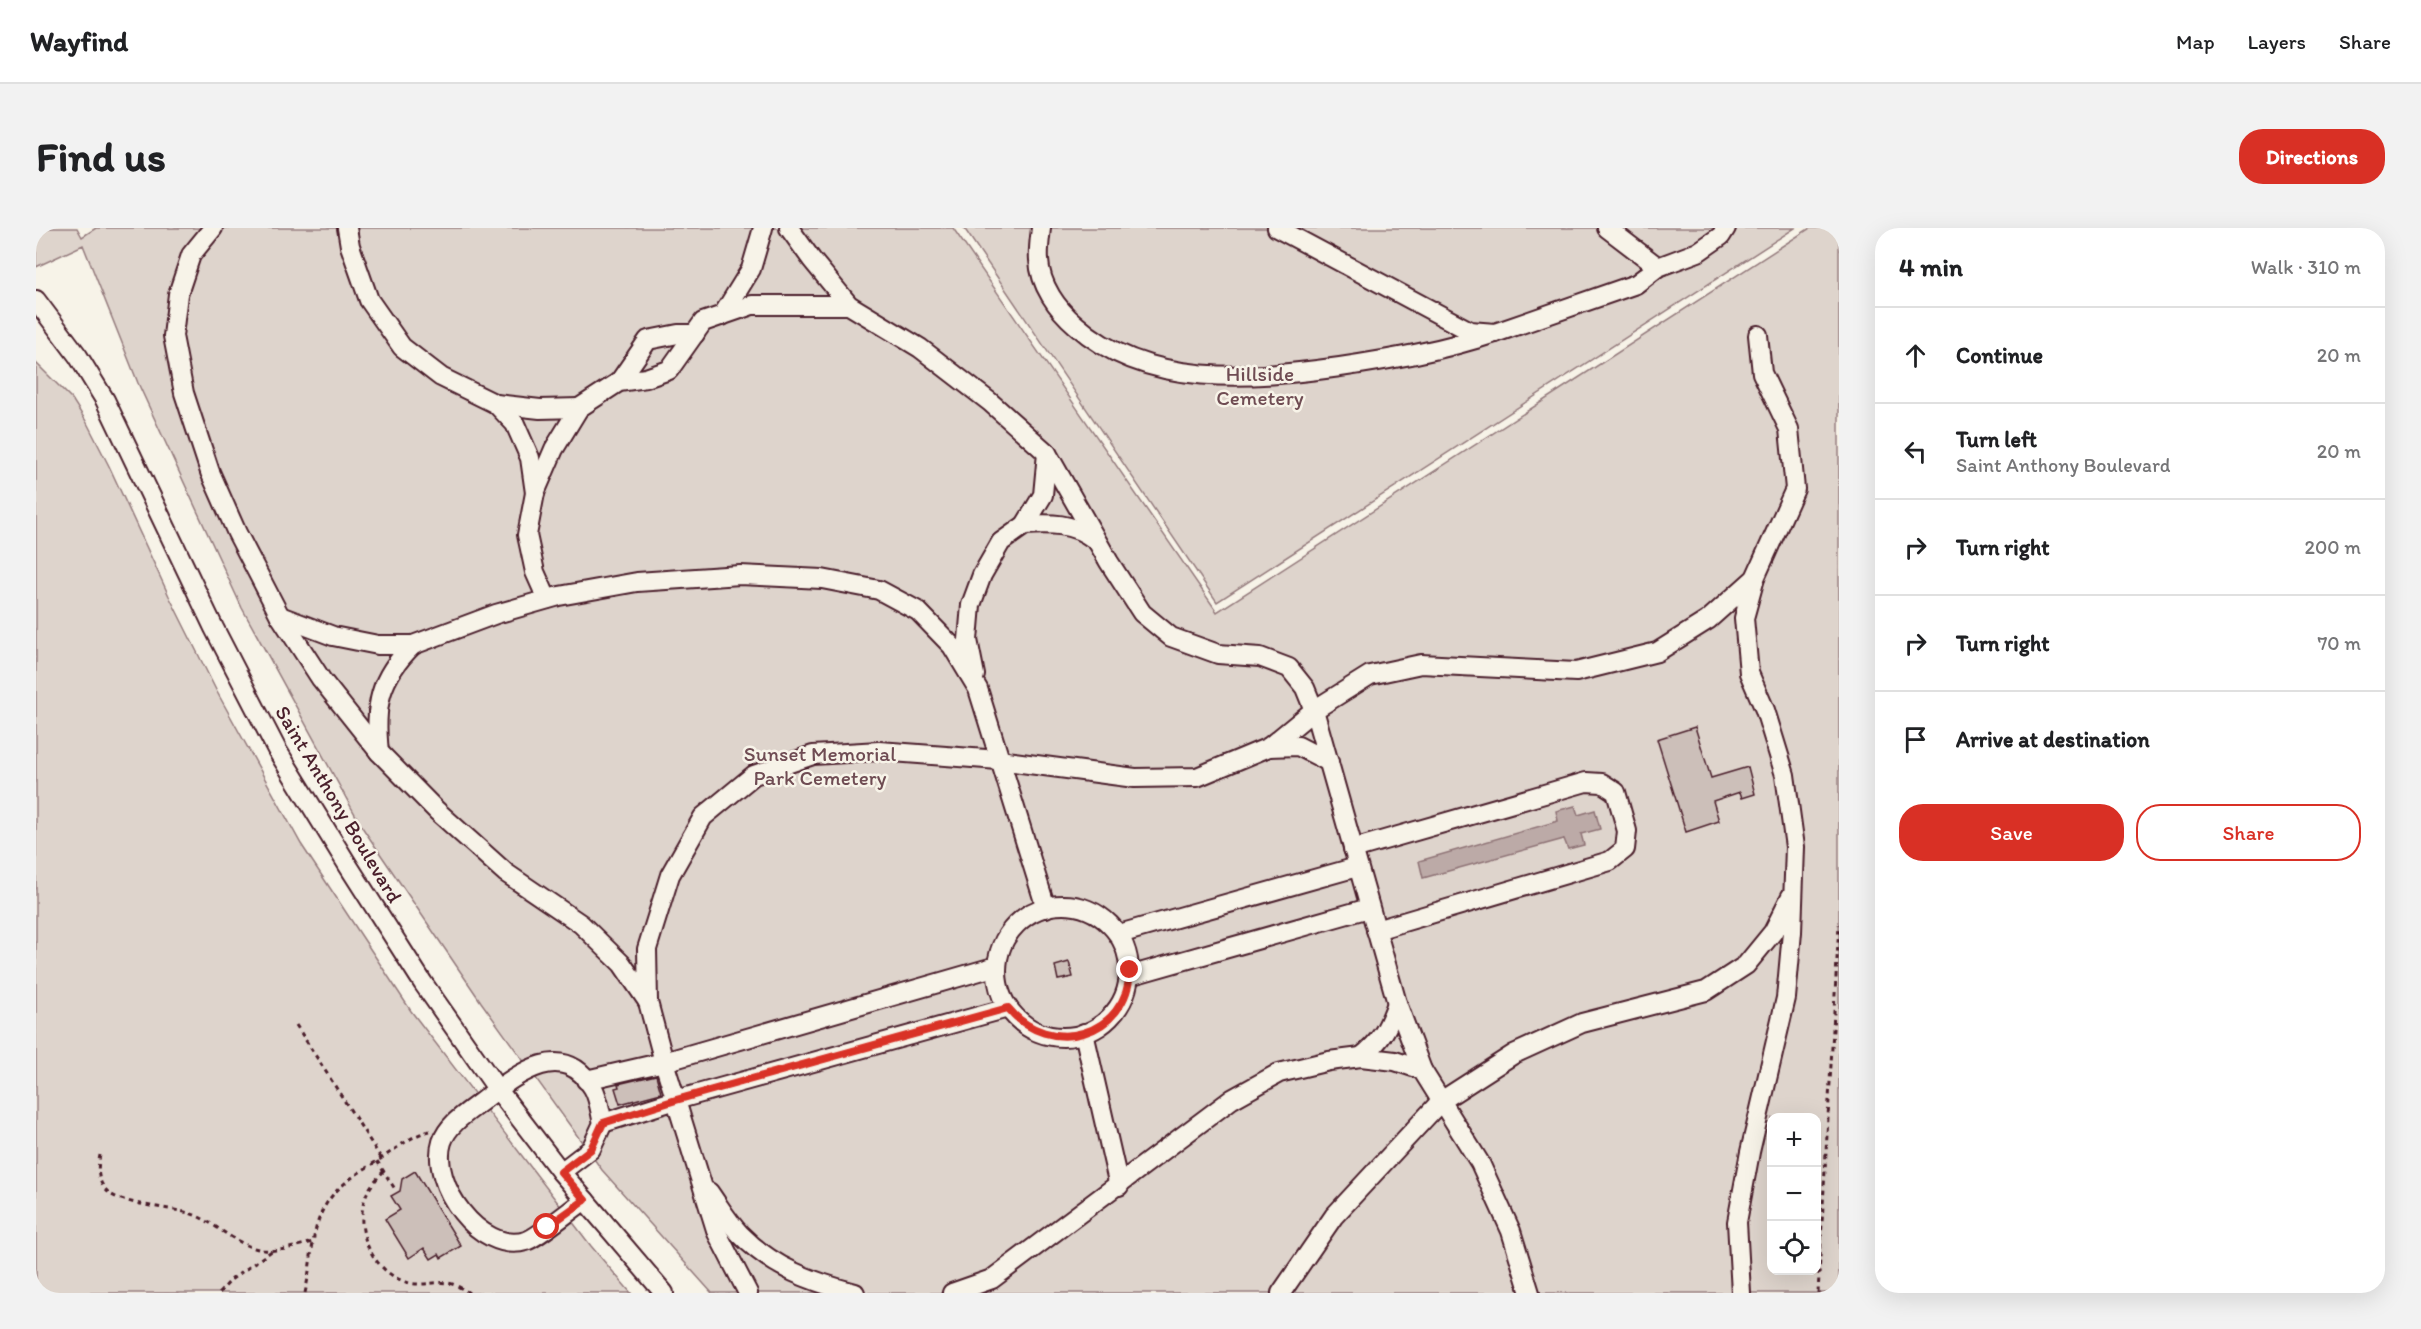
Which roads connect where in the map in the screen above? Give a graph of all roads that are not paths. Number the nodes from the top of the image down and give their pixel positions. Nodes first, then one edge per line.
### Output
1 (213, 228) edge
2 (347, 228) edge
3 (763, 228) edge
4 (789, 228) edge
5 (1041, 228) edge
6 (1277, 228) edge
7 (1607, 228) edge
8 (1726, 228) edge
9 (1658, 267) junction
10 (36, 300) edge
11 (849, 304) junction
12 (722, 316) junction
13 (1495, 333) junction
14 (695, 334) junction
15 (1758, 335) dead end
16 (619, 382) junction
17 (496, 404) junction
18 (579, 408) junction
19 (1047, 453) junction
20 (535, 493) junction
21 (1025, 525) junction
22 (1097, 541) junction
23 (1755, 578) junction
24 (547, 599) junction
25 (280, 615) junction
26 (413, 645) junction
27 (978, 689) junction
28 (1314, 710) junction
29 (1269, 747) junction
30 (379, 752) junction
31 (999, 760) junction
32 (1329, 762) junction
33 (1355, 858) junction
34 (1794, 892) junction
35 (1046, 908) junction
36 (1369, 908) junction
37 (1376, 930) junction
38 (1119, 934) junction
39 (997, 966) junction
40 (1129, 976) junction
41 (648, 1002) junction
42 (1397, 1003) junction
43 (1008, 1008) junction
44 (1084, 1034) junction
45 (1361, 1057) junction
46 (664, 1062) junction
47 (1422, 1070) junction
48 (586, 1080) junction
49 (498, 1090) junction
50 (676, 1100) junction
51 (1441, 1101) junction
52 (603, 1123) junction
53 (561, 1172) junction
54 (701, 1181) junction
55 (1119, 1186) junction
56 (585, 1200) junction
57 (664, 1293) edge
58 (748, 1293) edge
59 (855, 1293) edge
60 (952, 1293) edge
61 (1281, 1293) edge
62 (1530, 1293) edge
63 (1741, 1293) edge

1 - 25 street
2 - 17 street
3 - 12 street
4 - 11 street
5 - 13 street
6 - 13 street
7 - 9 street
8 - 9 street
9 - 13 street
10 - 49 street, Saint Anthony Boulevard
11 - 12 street
11 - 19 street
12 - 14 street
14 - 16 street
14 - 16 street
15 - 23 street
16 - 18 street
17 - 18 street
17 - 20 street
18 - 20 street
19 - 21 street
19 - 22 street
20 - 24 street
21 - 22 street
21 - 27 street
22 - 28 street
23 - 28 street
23 - 34 street
24 - 26 street
24 - 27 street
25 - 26 street
25 - 30 street
26 - 30 street
27 - 31 street
28 - 29 street
28 - 32 street
29 - 31 street
29 - 32 street
30 - 41 street
31 - 35 street
31 - 41 street
32 - 33 street
33 - 36 street
33 - 37 street
33 - 38 street
34 - 51 street
34 - 63 street
35 - 38 street
35 - 39 street
36 - 37 street
36 - 40 street
37 - 42 street
38 - 40 street
39 - 43 street
39 - 46 street
40 - 44 street
41 - 46 street
42 - 45 street
42 - 47 street
43 - 44 street
43 - 50 street
44 - 55 street
45 - 47 street
45 - 55 street
46 - 48 street
46 - 50 street
47 - 51 street
48 - 49 street
48 - 52 street
49 - 53 street, Saint Anthony Boulevard
49 - 56 street
50 - 52 street
50 - 54 street
51 - 61 street
51 - 62 street
52 - 53 street
53 - 56 street, Saint Anthony Boulevard
54 - 58 street
54 - 59 street
55 - 60 street
56 - 57 street, Saint Anthony Boulevard

